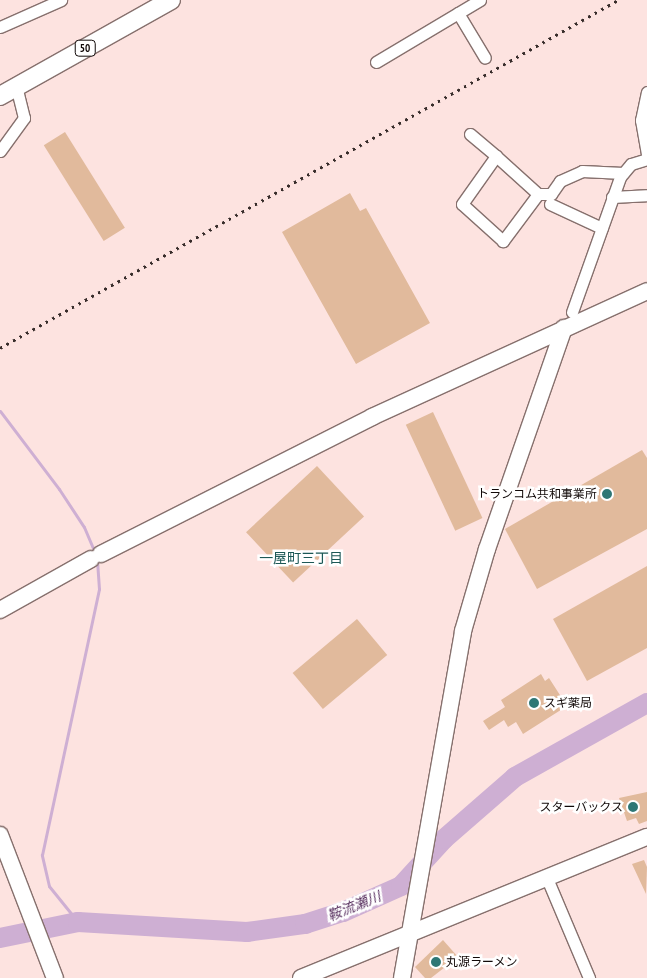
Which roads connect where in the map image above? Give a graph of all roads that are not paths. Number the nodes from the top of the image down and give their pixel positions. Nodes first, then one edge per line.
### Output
1 (59, 0) edge
2 (171, 0) edge
3 (480, 0) edge
4 (467, 3) edge
5 (458, 13) junction
6 (0, 27) edge
7 (485, 58) dead end
8 (376, 62) dead end
9 (16, 87) junction
10 (647, 92) edge
11 (0, 96) edge
12 (470, 134) dead end
13 (0, 151) edge
14 (647, 155) edge
15 (496, 156) junction
16 (647, 159) edge
17 (623, 173) junction
18 (538, 194) junction
19 (646, 195) edge
20 (612, 197) junction
21 (550, 204) dead end
22 (602, 228) junction
23 (647, 292) edge
24 (572, 312) dead end
25 (564, 328) junction
26 (0, 610) edge
27 (0, 835) edge
28 (647, 837) edge
29 (546, 876) junction
30 (413, 932) junction
31 (53, 972) edge
32 (301, 978) edge
33 (402, 978) edge
34 (588, 978) edge

1 - 6 street
2 - 9 main road, 50
3 - 4 street
4 - 5 street
5 - 7 street
5 - 8 street
9 - 11 main road, 50
9 - 13 street
10 - 14 street
12 - 15 street
15 - 18 street
15 - 18 street
16 - 17 street
17 - 18 street
17 - 20 street
19 - 20 street
20 - 22 street
21 - 22 street
22 - 24 street
23 - 25 street
25 - 26 street
25 - 30 street
27 - 31 street
28 - 29 street
29 - 30 street
29 - 34 street
30 - 32 street
30 - 33 street

